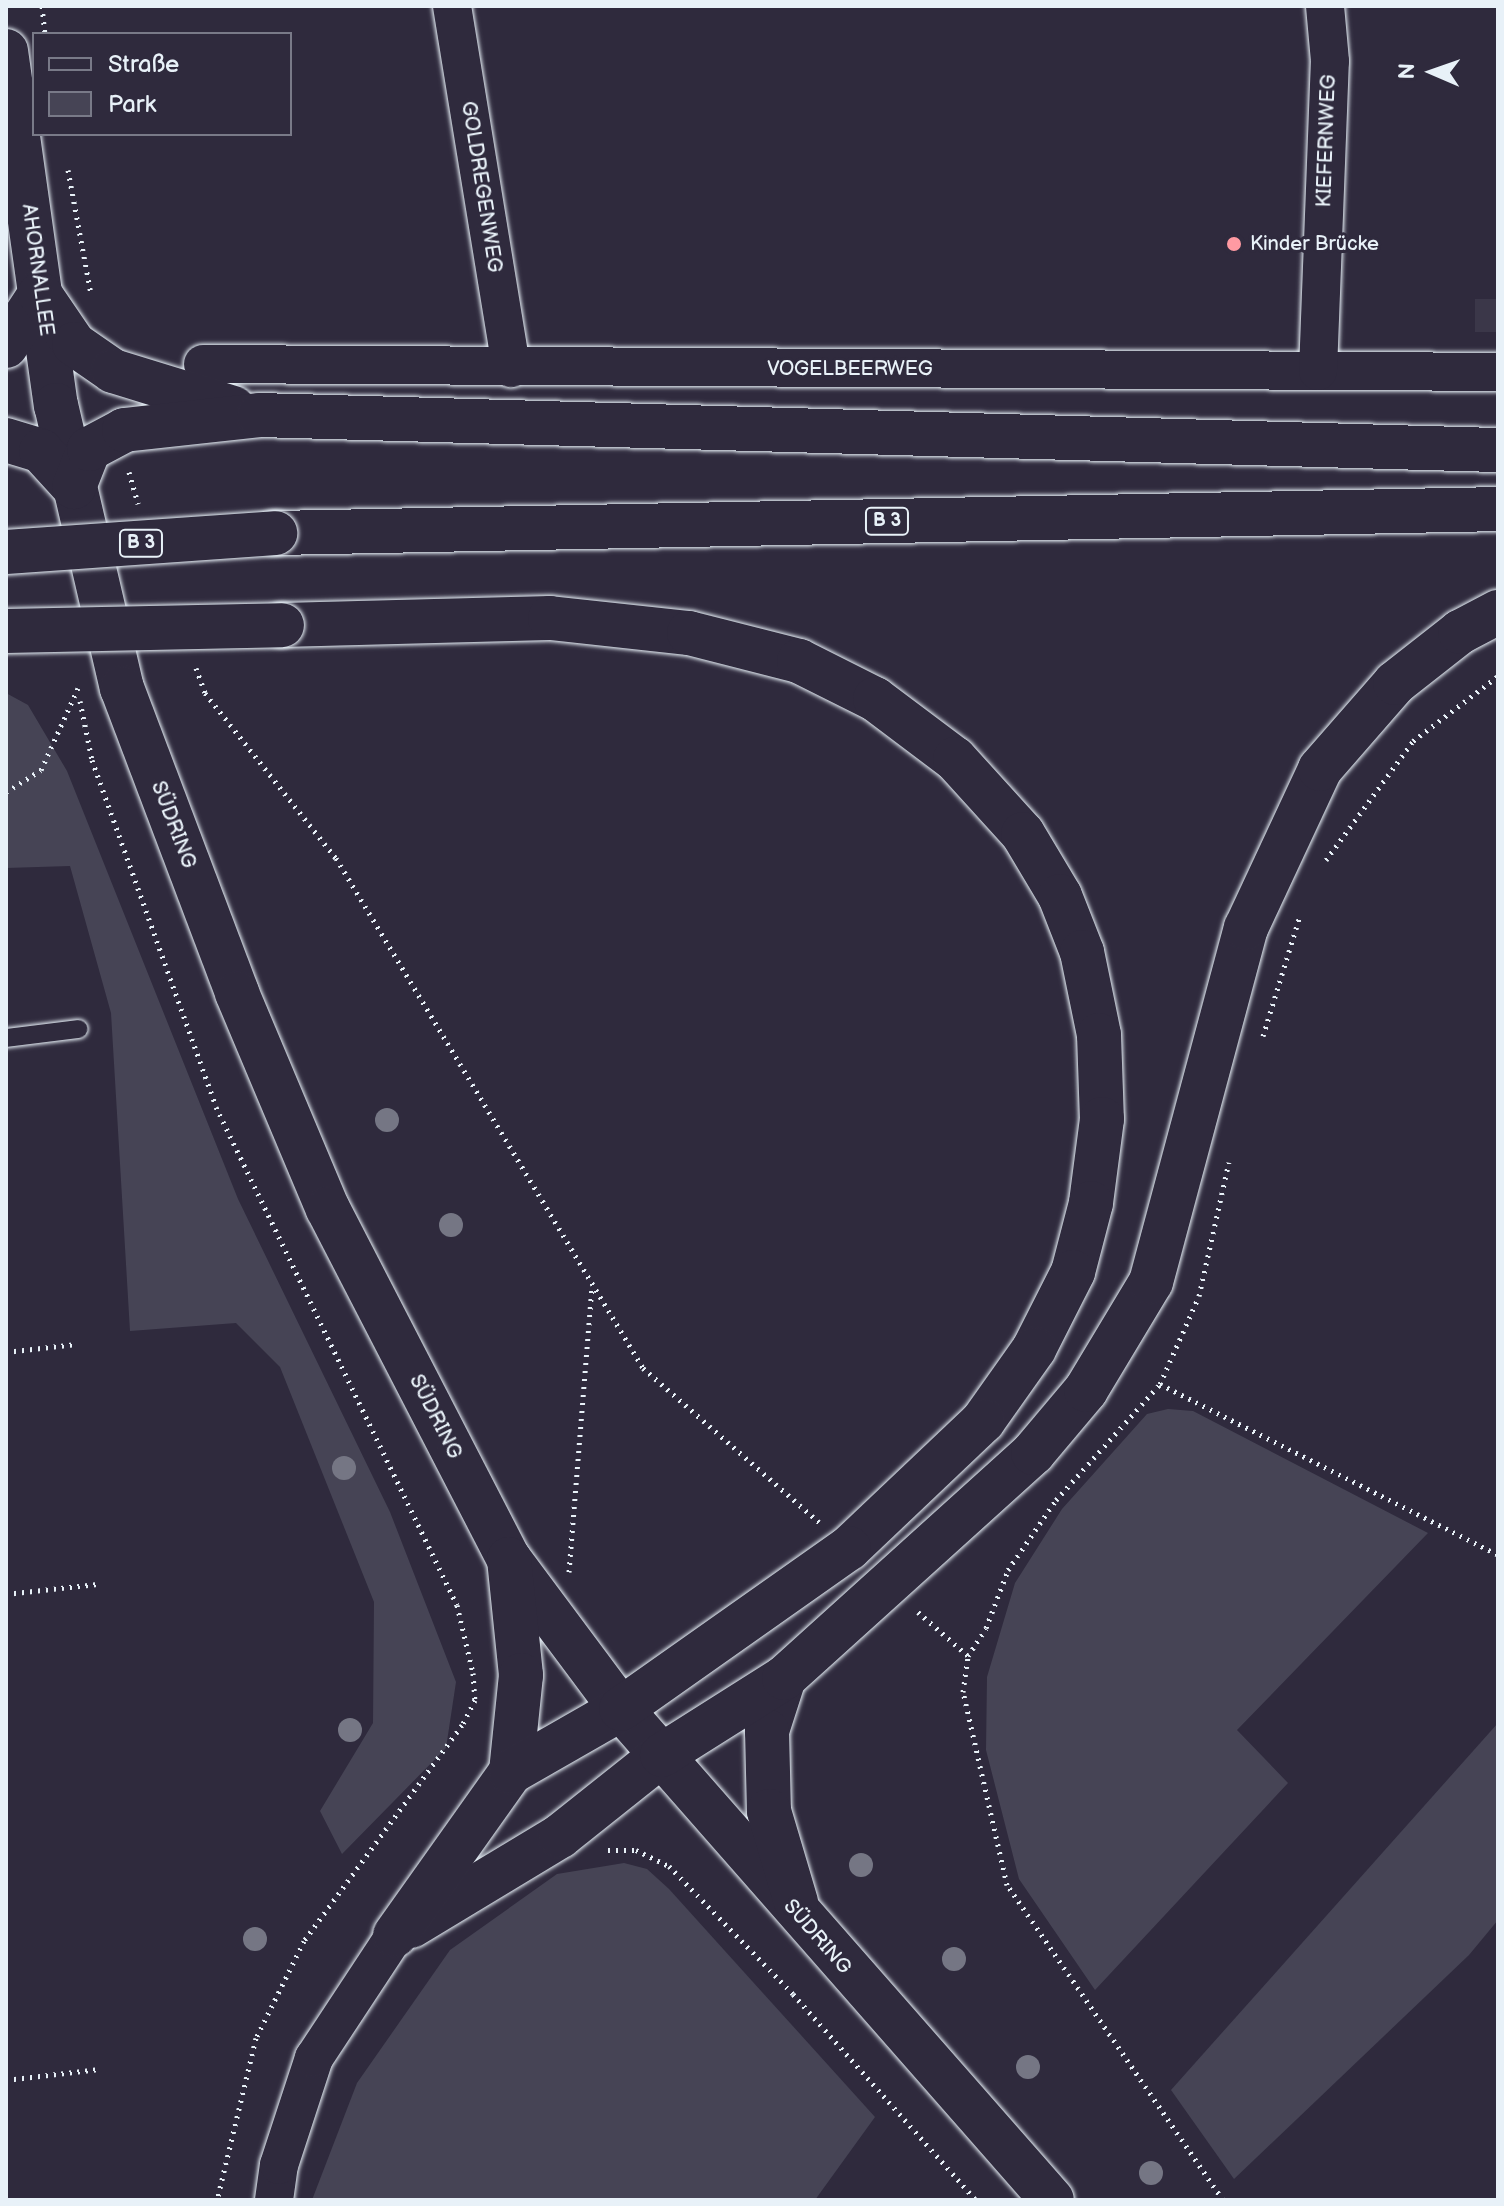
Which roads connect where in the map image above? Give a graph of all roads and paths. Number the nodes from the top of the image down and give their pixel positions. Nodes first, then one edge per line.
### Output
1 (42, 6) edge
2 (452, 6) edge
3 (1325, 6) edge
4 (45, 32) edge
5 (6, 51) edge
6 (67, 165) dead end
7 (40, 294) junction
8 (94, 307) dead end
9 (6, 346) edge
10 (203, 364) dead end
11 (511, 368) junction
12 (1318, 371) junction
13 (1498, 372) edge
14 (259, 415) junction
15 (124, 430) junction
16 (6, 440) edge
17 (1498, 450) edge
18 (74, 487) junction
19 (1498, 509) edge
20 (142, 515) dead end
21 (6, 552) edge
22 (1498, 612) edge
23 (6, 631) edge
24 (195, 663) dead end
25 (78, 688) dead end
26 (6, 792) edge
27 (78, 1029) dead end
28 (6, 1038) edge
29 (592, 1287) junction
30 (77, 1344) dead end
31 (6, 1352) edge
32 (1160, 1384) dead end
33 (849, 1548) junction
34 (1498, 1555) edge
35 (509, 1559) junction
36 (97, 1584) dead end
37 (6, 1594) edge
38 (564, 1632) junction
39 (968, 1656) dead end
40 (784, 1678) junction
41 (621, 1709) junction
42 (462, 1725) dead end
43 (662, 1755) junction
44 (511, 1772) junction
45 (560, 1836) junction
46 (801, 1920) junction
47 (395, 1935) junction
48 (99, 2069) dead end
49 (6, 2080) edge
50 (217, 2200) edge
51 (274, 2200) edge
52 (976, 2200) edge
53 (1052, 2200) edge
54 (1223, 2200) edge

1 - 4 path
2 - 11 street, GOLDREGENWEG
3 - 12 street, KIEFERNWEG
5 - 7 main road, AHORNALLEE
6 - 8 path
7 - 9 main road
7 - 14 main road
7 - 18 main road, AHORNALLEE
10 - 11 street, VOGELBEERWEG
11 - 12 street, VOGELBEERWEG
12 - 13 street, VOGELBEERWEG
14 - 15 main road
14 - 17 main road
15 - 18 main road
15 - 20 path
16 - 18 main road
18 - 35 main road, SÜDRING
19 - 21 main road, B 3, bridge
22 - 40 main road
23 - 33 main road, bridge
24 - 29 path
25 - 26 path
27 - 28 lane
29 - 33 path
29 - 38 path
30 - 31 path
32 - 34 path
33 - 41 main road
35 - 38 main road, SÜDRING
35 - 44 main road
36 - 37 path
38 - 41 main road, SÜDRING
39 - 54 path
40 - 43 main road
40 - 46 main road
41 - 43 main road, SÜDRING
41 - 44 main road
42 - 50 path
43 - 45 main road
43 - 46 main road, SÜDRING
44 - 47 main road
45 - 47 main road
45 - 52 path
46 - 53 main road, SÜDRING
47 - 51 street
48 - 49 path

